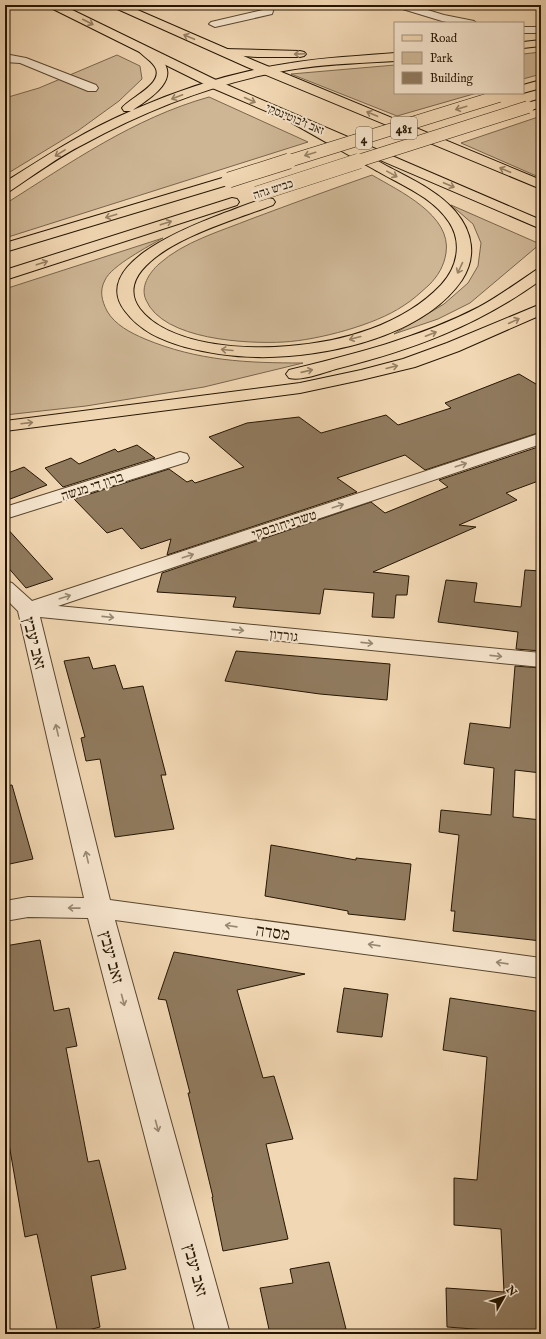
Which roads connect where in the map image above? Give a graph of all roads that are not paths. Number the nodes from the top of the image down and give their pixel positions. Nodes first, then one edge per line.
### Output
1 (53, 5) edge
2 (117, 5) edge
3 (270, 5) edge
4 (400, 5) edge
5 (464, 22) edge
6 (216, 24) dead end
7 (524, 30) edge
8 (541, 30) edge
9 (541, 43) edge
10 (524, 45) edge
11 (144, 50) junction
12 (394, 50) edge
13 (224, 52) junction
14 (394, 56) edge
15 (5, 58) edge
16 (267, 71) junction
17 (214, 84) junction
18 (541, 84) edge
19 (92, 88) dead end
20 (524, 89) edge
21 (504, 95) edge
22 (541, 103) edge
23 (297, 120) junction
24 (78, 142) junction
25 (541, 185) edge
26 (5, 188) edge
27 (262, 198) junction
28 (541, 225) edge
29 (5, 248) edge
30 (541, 273) edge
31 (5, 275) edge
32 (541, 309) edge
33 (48, 421) junction
34 (5, 426) edge
35 (541, 438) edge
36 (180, 458) dead end
37 (5, 513) edge
38 (5, 587) edge
39 (28, 609) junction
40 (541, 660) edge
41 (99, 908) junction
42 (5, 911) edge
43 (541, 968) edge
44 (213, 1334) edge

1 -> 11 main road, זאב ז'בוטינסקי / 481
13 -> 2 main road, 481
3 - 6 street
4 - 5 street
7 - 8 street
9 - 10 main road
11 - 17 main road, זאב ז'בוטינסקי / 481
11 - 24 main road
12 -> 13 main road
13 - 16 main road, 481
14 - 16 main road
15 - 19 street
16 - 17 main road
25 -> 16 main road, 481
17 -> 23 main road, זאב ז'בוטינסקי / 481
17 -> 24 main road
18 - 20 main road
21 -> 29 main road, כביש גהה / 4, bridge
22 - 27 main road, bridge
23 -> 27 main road
23 -> 28 main road, זאב ז'בוטינסקי / 481
24 -> 26 main road
31 -> 27 main road, כביש גהה
33 -> 30 main road
33 -> 32 main road
34 -> 33 main road
39 -> 35 street, טשרניחובסקי
36 - 37 street, ברון די מנשה
38 - 39 street, זאב יעבץ
39 -> 40 street, גורדון
41 -> 39 street, זאב יעבץ
41 -> 42 street, מסדה
43 -> 41 street, מסדה
41 -> 44 street, זאב יעבץ

